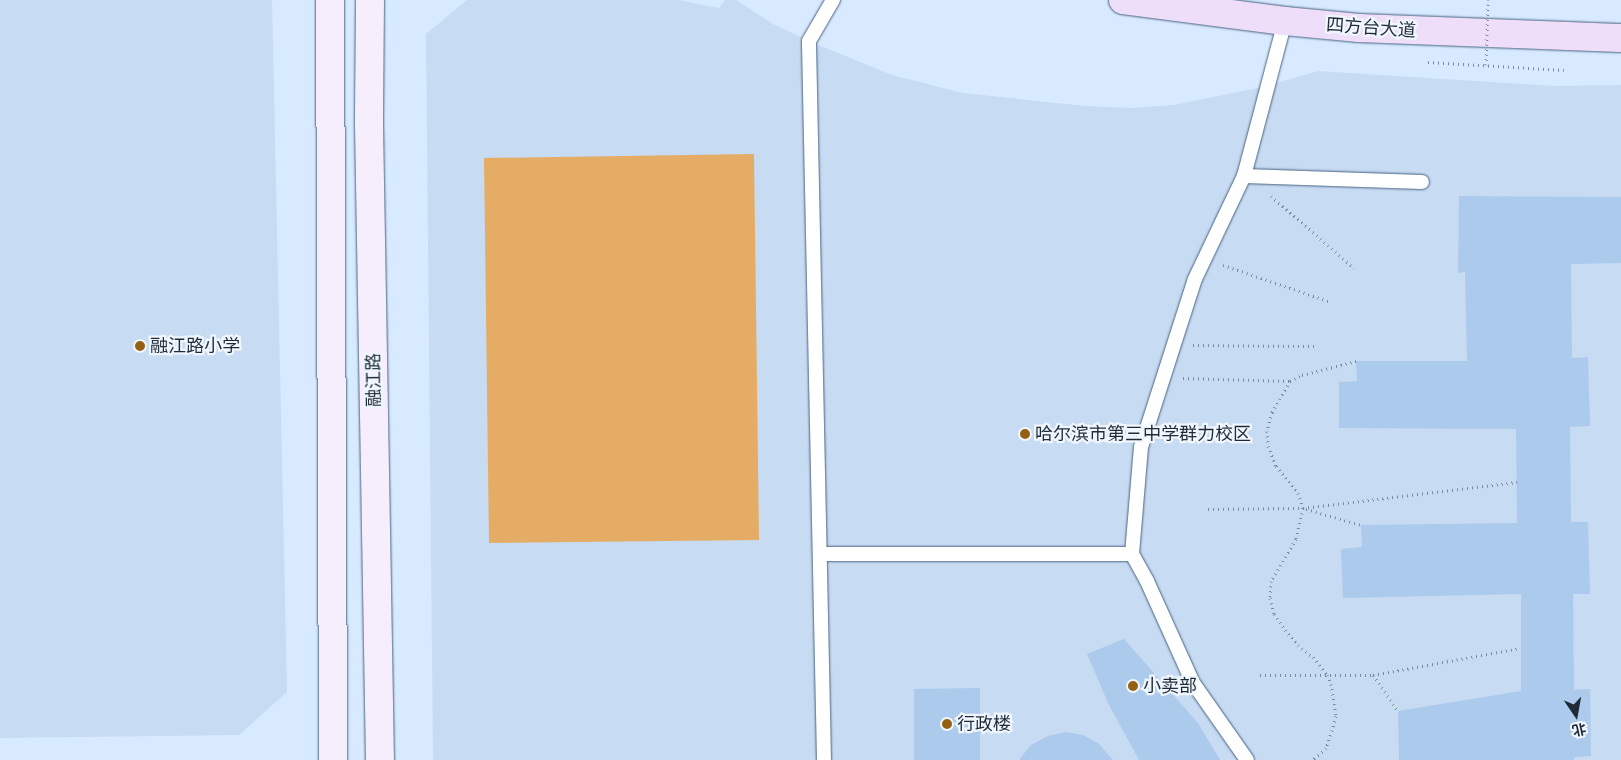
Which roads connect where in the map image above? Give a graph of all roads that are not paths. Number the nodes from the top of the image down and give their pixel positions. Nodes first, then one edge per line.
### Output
1 (330, 0) edge
2 (370, 0) edge
3 (833, 0) edge
4 (1123, 0) edge
5 (1285, 21) junction
6 (1621, 38) edge
7 (1246, 176) junction
8 (1422, 182) dead end
9 (820, 554) junction
10 (1132, 554) junction
11 (333, 760) edge
12 (380, 760) edge
13 (824, 760) edge
14 (1247, 760) edge

1 - 11 main road
2 - 12 main road, 融江路
3 - 9 lane
4 - 5 main road, 四方台大道
5 - 6 main road, 四方台大道
5 - 7 lane
7 - 8 lane
7 - 10 lane
9 - 10 lane
9 - 13 lane
10 - 14 lane

